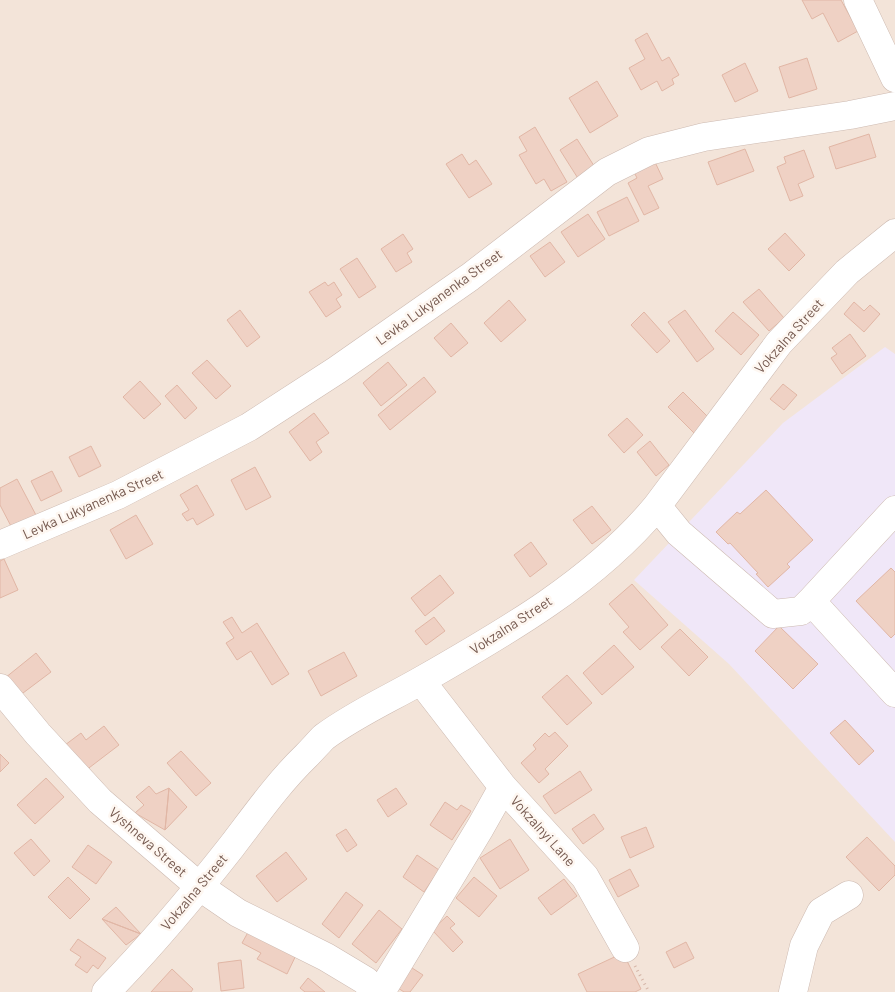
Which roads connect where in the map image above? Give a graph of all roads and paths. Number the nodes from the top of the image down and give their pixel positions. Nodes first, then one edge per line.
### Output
1 (858, 0) edge
2 (895, 78) edge
3 (895, 106) edge
4 (895, 233) edge
5 (657, 506) junction
6 (895, 510) edge
7 (0, 545) edge
8 (811, 601) junction
9 (420, 681) junction
10 (0, 688) edge
11 (895, 693) edge
12 (503, 787) junction
13 (200, 887) junction
14 (849, 895) dead end
15 (625, 948) joint
16 (106, 992) edge
17 (373, 992) edge
18 (381, 992) edge
19 (649, 992) edge
20 (793, 992) edge

1 - 2 street
3 - 7 street, Levka Lukyanenka Street
4 - 5 street, Vokzalna Street
5 - 8 street
5 - 9 street, Vokzalna Street
6 - 8 street
8 - 11 street
9 - 12 street, Vokzalnyi Lane
9 - 13 street, Vokzalna Street
10 - 13 street, Vyshneva Street
12 - 15 street, Vokzalnyi Lane
12 - 18 street
13 - 16 street, Vokzalna Street
13 - 17 street, Vyshneva Street
14 - 20 street
15 - 19 path

